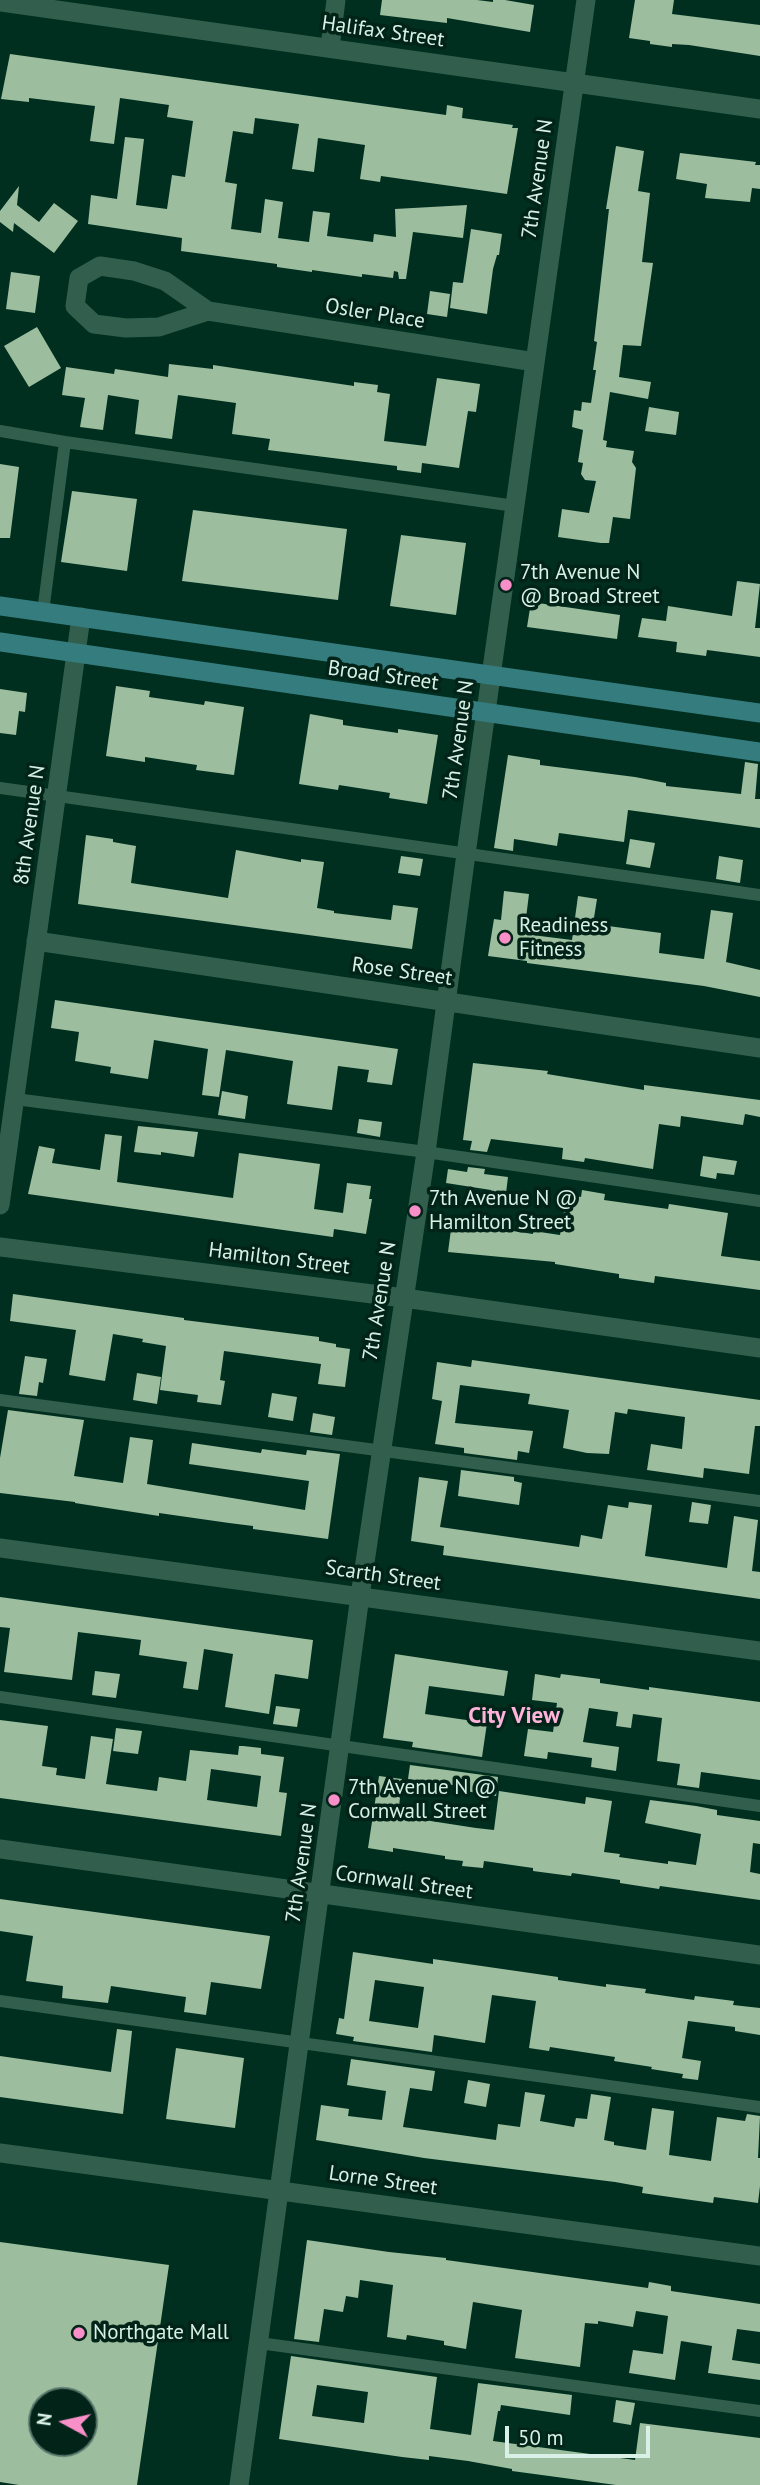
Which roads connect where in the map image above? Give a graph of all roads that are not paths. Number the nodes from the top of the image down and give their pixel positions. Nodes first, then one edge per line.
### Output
1 (336, 0) edge
2 (586, 0) edge
3 (0, 2) edge
4 (330, 47) junction
5 (574, 82) junction
6 (760, 109) edge
7 (208, 311) junction
8 (535, 362) junction
9 (0, 431) edge
10 (65, 442) junction
11 (514, 506) junction
12 (0, 606) edge
13 (43, 612) junction
14 (81, 617) junction
15 (0, 642) edge
16 (76, 653) junction
17 (491, 675) junction
18 (760, 713) edge
19 (486, 714) junction
20 (760, 752) edge
21 (0, 788) edge
22 (58, 796) junction
23 (466, 854) junction
24 (760, 895) edge
25 (36, 942) junction
26 (447, 1001) junction
27 (760, 1048) edge
28 (15, 1099) junction
29 (426, 1152) junction
30 (760, 1201) edge
31 (0, 1205) edge
32 (0, 1247) edge
33 (404, 1298) junction
34 (760, 1348) edge
35 (0, 1400) edge
36 (381, 1450) junction
37 (760, 1501) edge
38 (0, 1548) edge
39 (360, 1596) junction
40 (760, 1651) edge
41 (0, 1697) edge
42 (341, 1745) junction
43 (760, 1806) edge
44 (0, 1849) edge
45 (321, 1894) junction
46 (760, 1955) edge
47 (0, 2001) edge
48 (300, 2043) junction
49 (760, 2107) edge
50 (0, 2153) edge
51 (280, 2190) junction
52 (760, 2256) edge
53 (259, 2343) junction
54 (760, 2411) edge
55 (243, 2484) edge

1 - 4 street
2 - 5 street, 7th Avenue N
3 - 4 street, Halifax Street
4 - 5 street, Halifax Street
5 - 6 street, Halifax Street
5 - 8 street, 7th Avenue N
7 - 7 street, Osler Place
7 - 8 street, Osler Place
8 - 11 street, 7th Avenue N
9 - 10 lane
10 - 11 lane
10 - 13 lane
11 - 17 street, 7th Avenue N
12 - 13 main road, Broad Street
13 - 14 main road, Broad Street
14 - 16 street, 8th Avenue N
14 - 17 main road, Broad Street
15 - 16 main road, Broad Street
16 - 19 main road, Broad Street
16 - 22 street, 8th Avenue N
17 - 18 main road, Broad Street
17 - 19 street, 7th Avenue N
19 - 20 main road, Broad Street
19 - 23 street, 7th Avenue N
21 - 22 lane
22 - 23 lane
22 - 25 street, 8th Avenue N
23 - 24 lane
23 - 26 street, 7th Avenue N
25 - 26 street, Rose Street
25 - 28 street, 8th Avenue N
26 - 27 street, Rose Street
26 - 29 street, 7th Avenue N
28 - 29 lane
28 - 31 street, 8th Avenue N
29 - 30 lane
29 - 33 street, 7th Avenue N
32 - 33 street, Hamilton Street
33 - 34 street, Hamilton Street
33 - 36 street, 7th Avenue N
35 - 36 lane
36 - 37 lane
36 - 39 street, 7th Avenue N
38 - 39 street, Scarth Street
39 - 40 street, Scarth Street
39 - 42 street, 7th Avenue N
41 - 42 lane
42 - 43 lane
42 - 45 street, 7th Avenue N
44 - 45 street, Cornwall Street
45 - 46 street, Cornwall Street
45 - 48 street, 7th Avenue N
47 - 48 lane
48 - 49 lane
48 - 51 street, 7th Avenue N
50 - 51 street, Lorne Street
51 - 52 street, Lorne Street
51 - 53 street, 7th Avenue N
53 - 54 lane
53 - 55 street, 7th Avenue N

